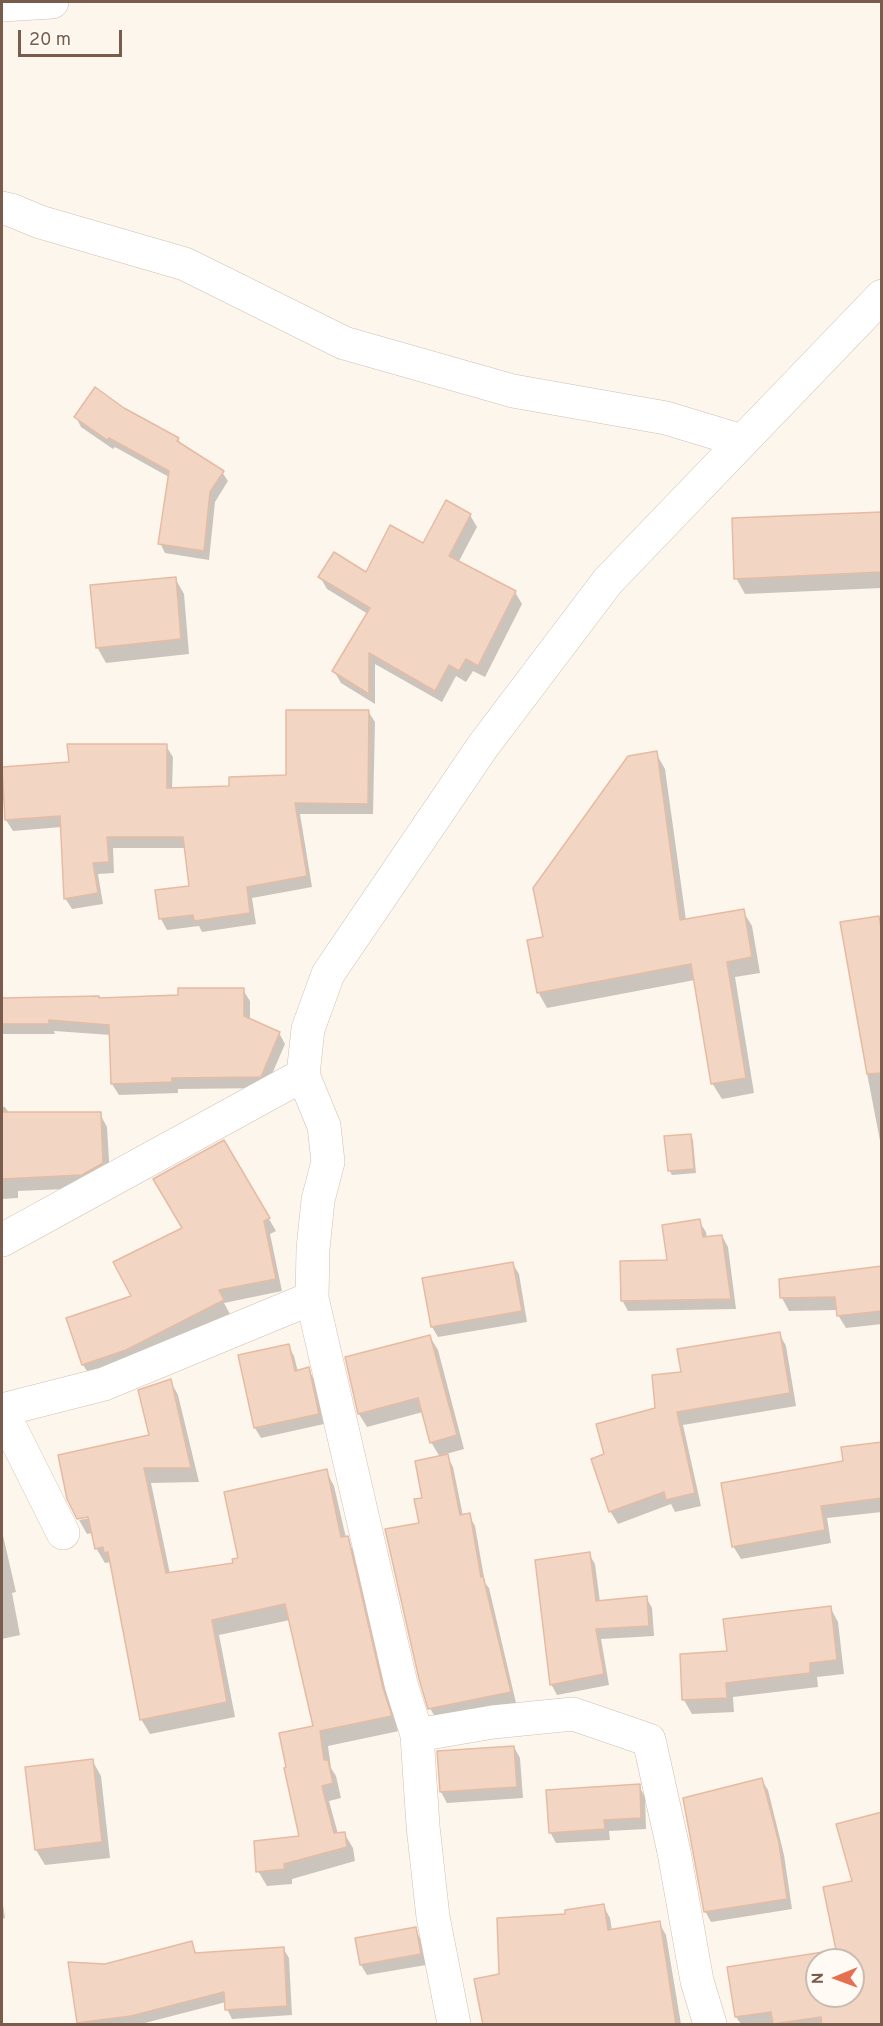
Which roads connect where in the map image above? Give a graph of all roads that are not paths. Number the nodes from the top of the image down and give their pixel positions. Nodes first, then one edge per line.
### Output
1 (52, 2) edge
2 (2, 4) edge
3 (2, 208) edge
4 (882, 296) edge
5 (742, 441) junction
6 (303, 1075) junction
7 (2, 1240) edge
8 (312, 1298) junction
9 (2, 1410) edge
10 (63, 1533) dead end
11 (417, 1735) junction
12 (454, 2025) edge
13 (710, 2025) edge

1 - 2 street
3 - 5 street
4 - 5 street
5 - 6 street
6 - 7 street
6 - 8 street
8 - 9 street
8 - 11 street
9 - 10 street
11 - 12 street
11 - 13 street

